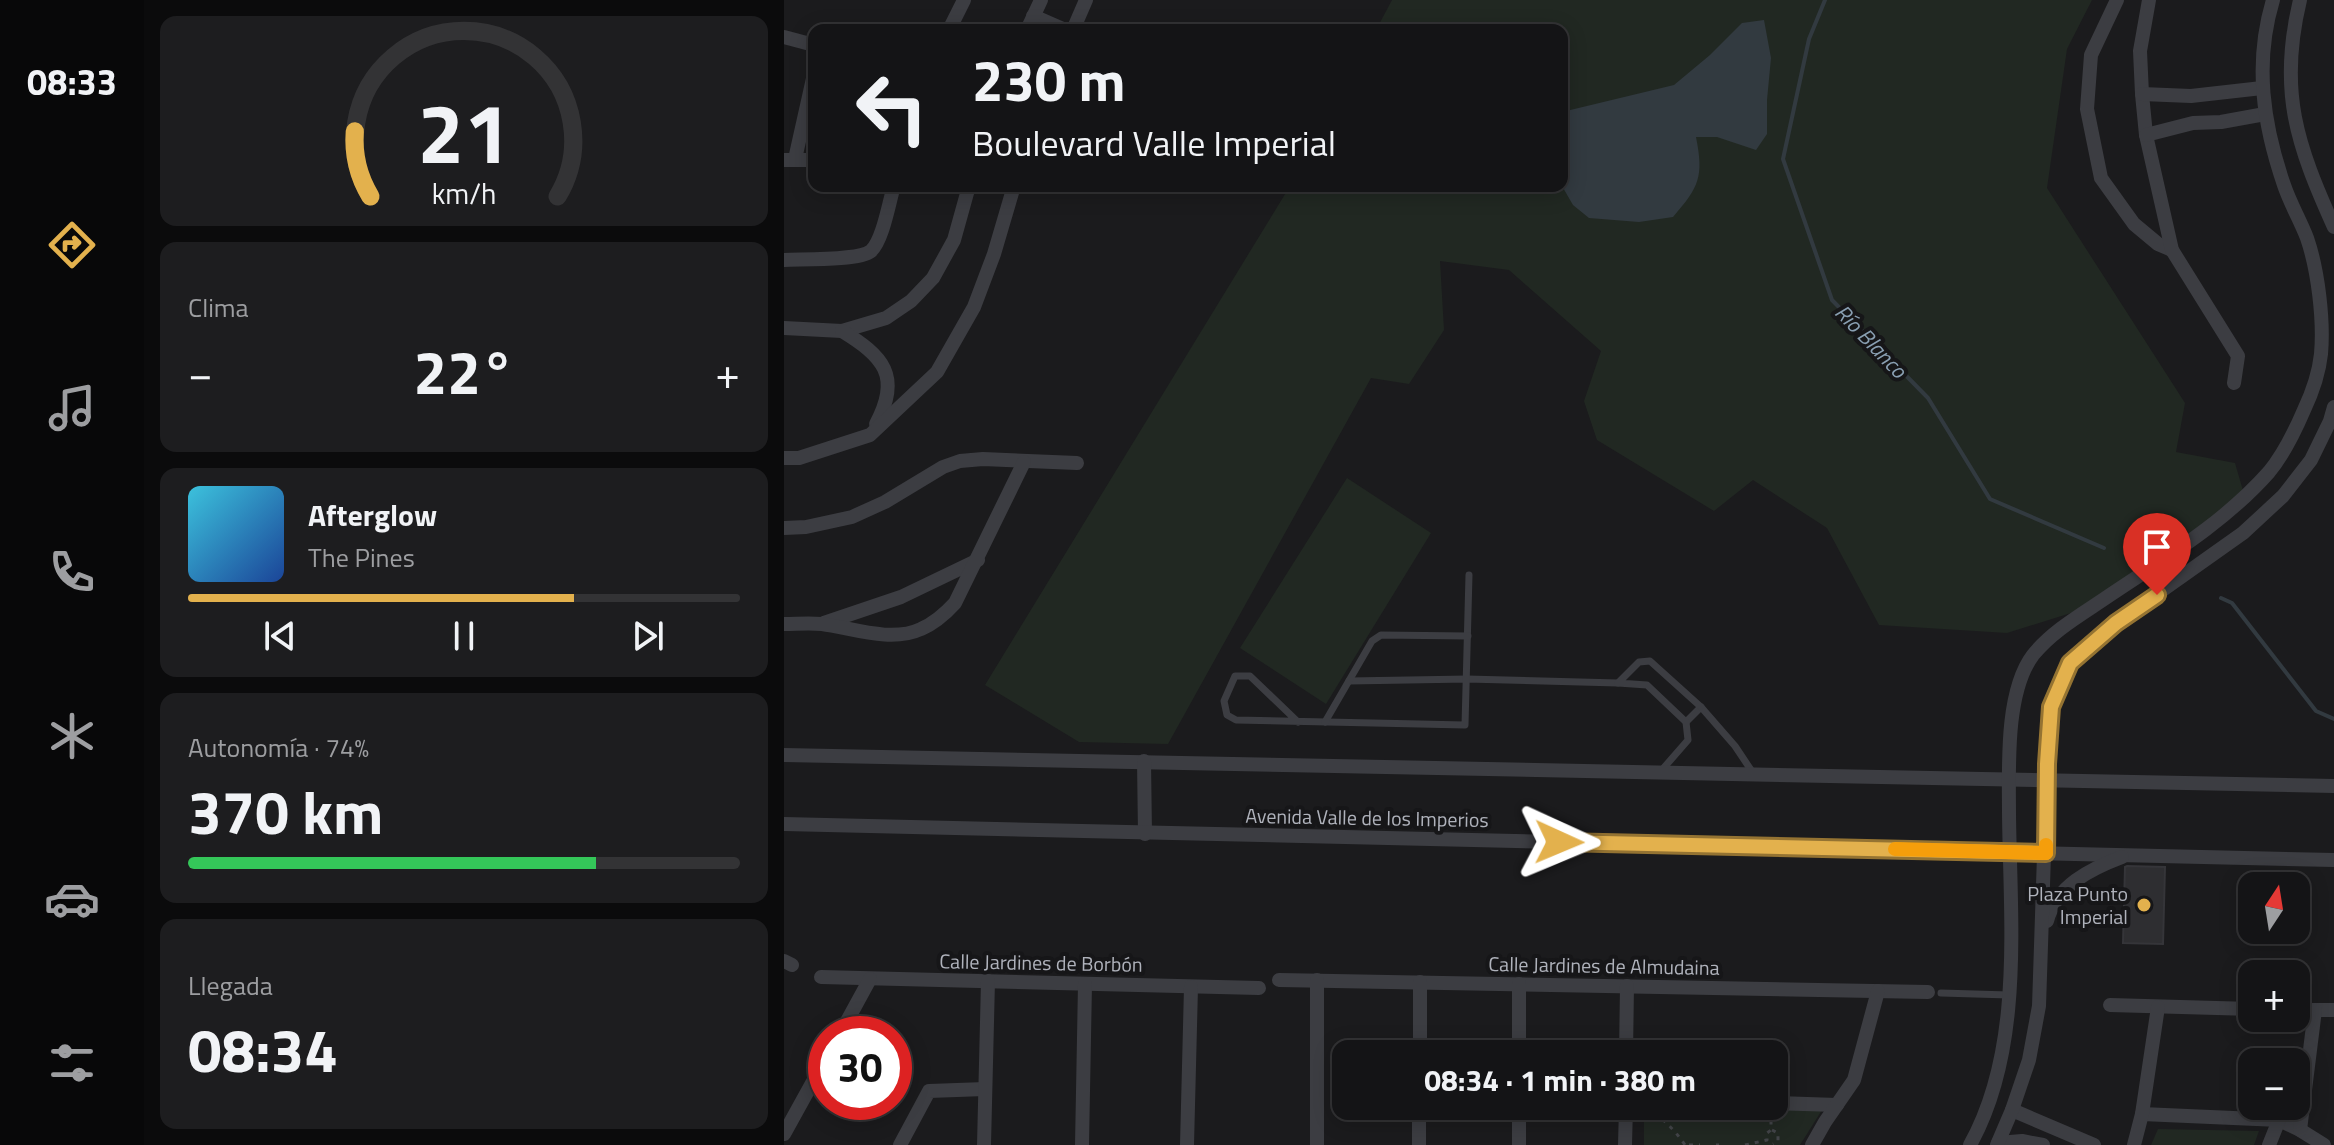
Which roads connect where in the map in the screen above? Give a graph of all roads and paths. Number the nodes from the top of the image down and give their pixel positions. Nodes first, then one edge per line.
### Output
1 (964, 0) edge
2 (1041, 0) edge
3 (1086, 0) edge
4 (2117, 0) edge
5 (2149, 0) edge
6 (2273, 0) edge
7 (2300, 0) edge
8 (1030, 23) edge
9 (952, 24) edge
10 (1076, 24) edge
11 (784, 37) edge
12 (808, 43) edge
13 (2262, 88) junction
14 (2219, 93) junction
15 (808, 94) edge
16 (2142, 94) junction
17 (2265, 114) junction
18 (2221, 122) junction
19 (2146, 135) junction
20 (789, 159) edge
21 (892, 192) edge
22 (967, 192) edge
23 (1012, 192) edge
24 (2334, 227) edge
25 (2172, 250) junction
26 (784, 260) edge
27 (784, 328) edge
28 (842, 331) junction
29 (2234, 383) dead end
30 (2334, 407) edge
31 (870, 435) junction
32 (784, 458) edge
33 (1024, 462) junction
34 (1077, 463) dead end
35 (784, 528) edge
36 (978, 560) junction
37 (1469, 575) dead end
38 (2140, 576) junction
39 (2157, 595) junction
40 (784, 624) edge
41 (819, 624) junction
42 (1468, 636) junction
43 (1467, 679) junction
44 (1349, 681) junction
45 (1618, 683) junction
46 (1701, 707) junction
47 (1298, 722) junction
48 (1325, 722) junction
49 (1686, 722) junction
50 (784, 755) edge
51 (1144, 761) junction
52 (1660, 772) junction
53 (1754, 774) junction
54 (2009, 780) junction
55 (2046, 780) junction
56 (2334, 786) edge
57 (784, 824) edge
58 (1145, 834) junction
59 (2010, 852) junction
60 (2046, 853) junction
61 (2128, 855) junction
62 (2334, 860) edge
63 (2041, 941) junction
64 (821, 977) dead end
65 (870, 979) junction
66 (1279, 980) dead end
67 (1317, 980) junction
68 (988, 981) junction
69 (1420, 982) junction
70 (1085, 984) junction
71 (1519, 984) junction
72 (1627, 986) junction
73 (1191, 987) junction
74 (1259, 988) dead end
75 (1878, 991) junction
76 (1935, 992) joint
77 (2009, 995) junction
78 (2110, 1005) dead end
79 (2158, 1007) junction
80 (2238, 1009) edge
81 (2310, 1010) edge
82 (2315, 1010) junction
83 (2334, 1010) edge
84 (850, 1016) edge
85 (1420, 1040) edge
86 (1519, 1040) edge
87 (1626, 1040) edge
88 (2002, 1055) junction
89 (2029, 1060) junction
90 (985, 1089) junction
91 (808, 1091) edge
92 (1837, 1105) junction
93 (1788, 1107) edge
94 (2012, 1110) junction
95 (2142, 1114) junction
96 (2238, 1118) edge
97 (1419, 1120) edge
98 (1519, 1120) edge
99 (1626, 1120) edge
100 (1664, 1120) edge
101 (1772, 1120) edge
102 (2279, 1120) joint
103 (2053, 1128) junction
104 (1771, 1130) junction
105 (2300, 1130) junction
106 (784, 1134) edge
107 (1767, 1140) junction
108 (1774, 1144) edge
109 (1998, 1144) edge
110 (900, 1145) edge
111 (984, 1145) edge
112 (1082, 1145) edge
113 (1187, 1145) edge
114 (1317, 1145) edge
115 (1419, 1145) edge
116 (1519, 1145) edge
117 (1625, 1145) edge
118 (1687, 1145) edge
119 (1700, 1145) edge
120 (1745, 1145) edge
121 (1812, 1145) edge
122 (1970, 1145) edge
123 (2045, 1145) edge
124 (2094, 1145) edge
125 (2134, 1145) edge
126 (2269, 1145) edge
127 (2324, 1145) edge

1 - 9 street
2 - 8 street
3 - 10 street
4 - 25 street
5 - 16 street
6 - 13 street
7 - 24 street
11 - 12 street
13 - 14 street
13 - 17 street
14 - 16 street
14 - 18 street
15 - 20 street
16 - 19 street
17 - 18 street
17 - 38 street
18 - 19 street
19 - 25 street
21 - 26 street
22 - 28 street
23 - 31 street
25 - 29 street
27 - 28 street
28 - 31 street
30 - 39 street
31 - 32 street
33 - 34 street
33 - 35 street
33 - 36 street
36 - 41 street
36 - 41 street
37 - 42 lane
38 - 39 street
38 - 54 street
39 - 55 street
40 - 41 street
42 - 43 lane
42 - 44 lane
43 - 44 lane
43 - 45 lane
43 - 48 lane
44 - 48 lane
45 - 46 lane
45 - 49 lane
46 - 49 lane
46 - 53 lane
47 - 47 lane
47 - 48 lane
49 - 52 lane
50 - 51 street
51 - 52 street
51 - 58 street
52 - 53 street
53 - 54 street
54 - 55 street
54 - 59 street
55 - 56 street
55 - 60 street
57 - 58 street, Avenida Valle de los Imperios
58 - 59 street, Avenida Valle de los Imperios
59 - 60 street, Avenida Valle de los Imperios
59 - 77 street
60 - 61 street, Avenida Valle de los Imperios
60 - 63 street
61 - 62 street, Avenida Valle de los Imperios
61 - 63 street
63 - 89 street
64 - 65 street, Calle Jardines de Borbón
65 - 68 street, Calle Jardines de Borbón
65 - 84 street
66 - 67 street, Calle Jardines de Almudaina
67 - 69 street, Calle Jardines de Almudaina
67 - 114 street
68 - 70 street, Calle Jardines de Borbón
68 - 90 street
69 - 71 street, Calle Jardines de Almudaina
69 - 85 street
70 - 73 street, Calle Jardines de Borbón
70 - 112 street
71 - 72 street, Calle Jardines de Almudaina
71 - 86 street
72 - 75 street, Calle Jardines de Almudaina
72 - 87 street
73 - 74 street, Calle Jardines de Borbón
73 - 113 street
75 - 76 street, Calle Jardines de Almudaina
75 - 92 street
76 - 77 lane
77 - 88 street
78 - 79 street
79 - 80 street
79 - 95 street
81 - 82 street
82 - 83 street
82 - 105 street
88 - 89 street
88 - 122 street
89 - 94 street
90 - 110 street
90 - 111 street
91 - 106 street
92 - 93 street
92 - 121 street
94 - 103 street
94 - 109 street
95 - 96 street
95 - 125 street
97 - 115 street
98 - 116 street
99 - 117 street
100 - 118 path
101 - 104 path
102 - 105 street
102 - 126 street
103 - 123 street
103 - 124 street
104 - 107 path
104 - 108 path
105 - 127 street
107 - 108 path
107 - 120 path
109 - 123 street
118 - 119 path

